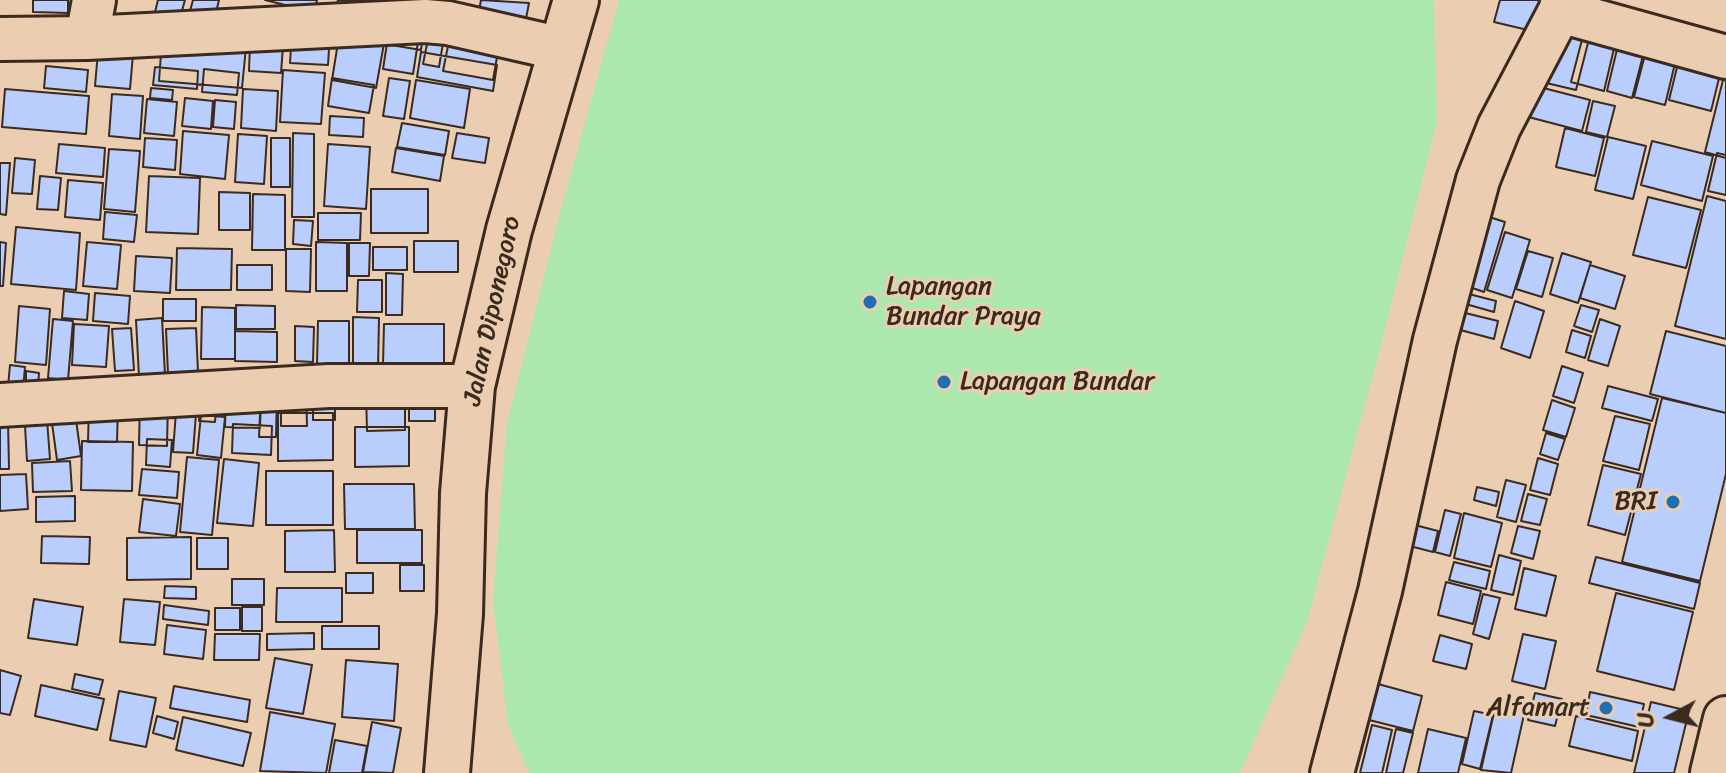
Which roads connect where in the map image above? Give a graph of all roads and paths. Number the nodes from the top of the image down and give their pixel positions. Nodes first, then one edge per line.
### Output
1 (576, 0) edge
2 (1562, 5) edge
3 (90, 19) edge
4 (0, 39) edge
5 (562, 49) junction
6 (1726, 57) edge
7 (472, 386) junction
8 (0, 405) edge
9 (1726, 719) edge
10 (447, 773) edge
11 (1332, 773) edge
12 (1713, 773) edge

1 - 5 main road, Jalan Diponegoro
2 - 6 street
2 - 11 street
3 - 4 street
3 - 5 street
5 - 7 main road, Jalan Diponegoro
7 - 8 street
7 - 10 main road, Jalan Diponegoro
9 - 12 main road

